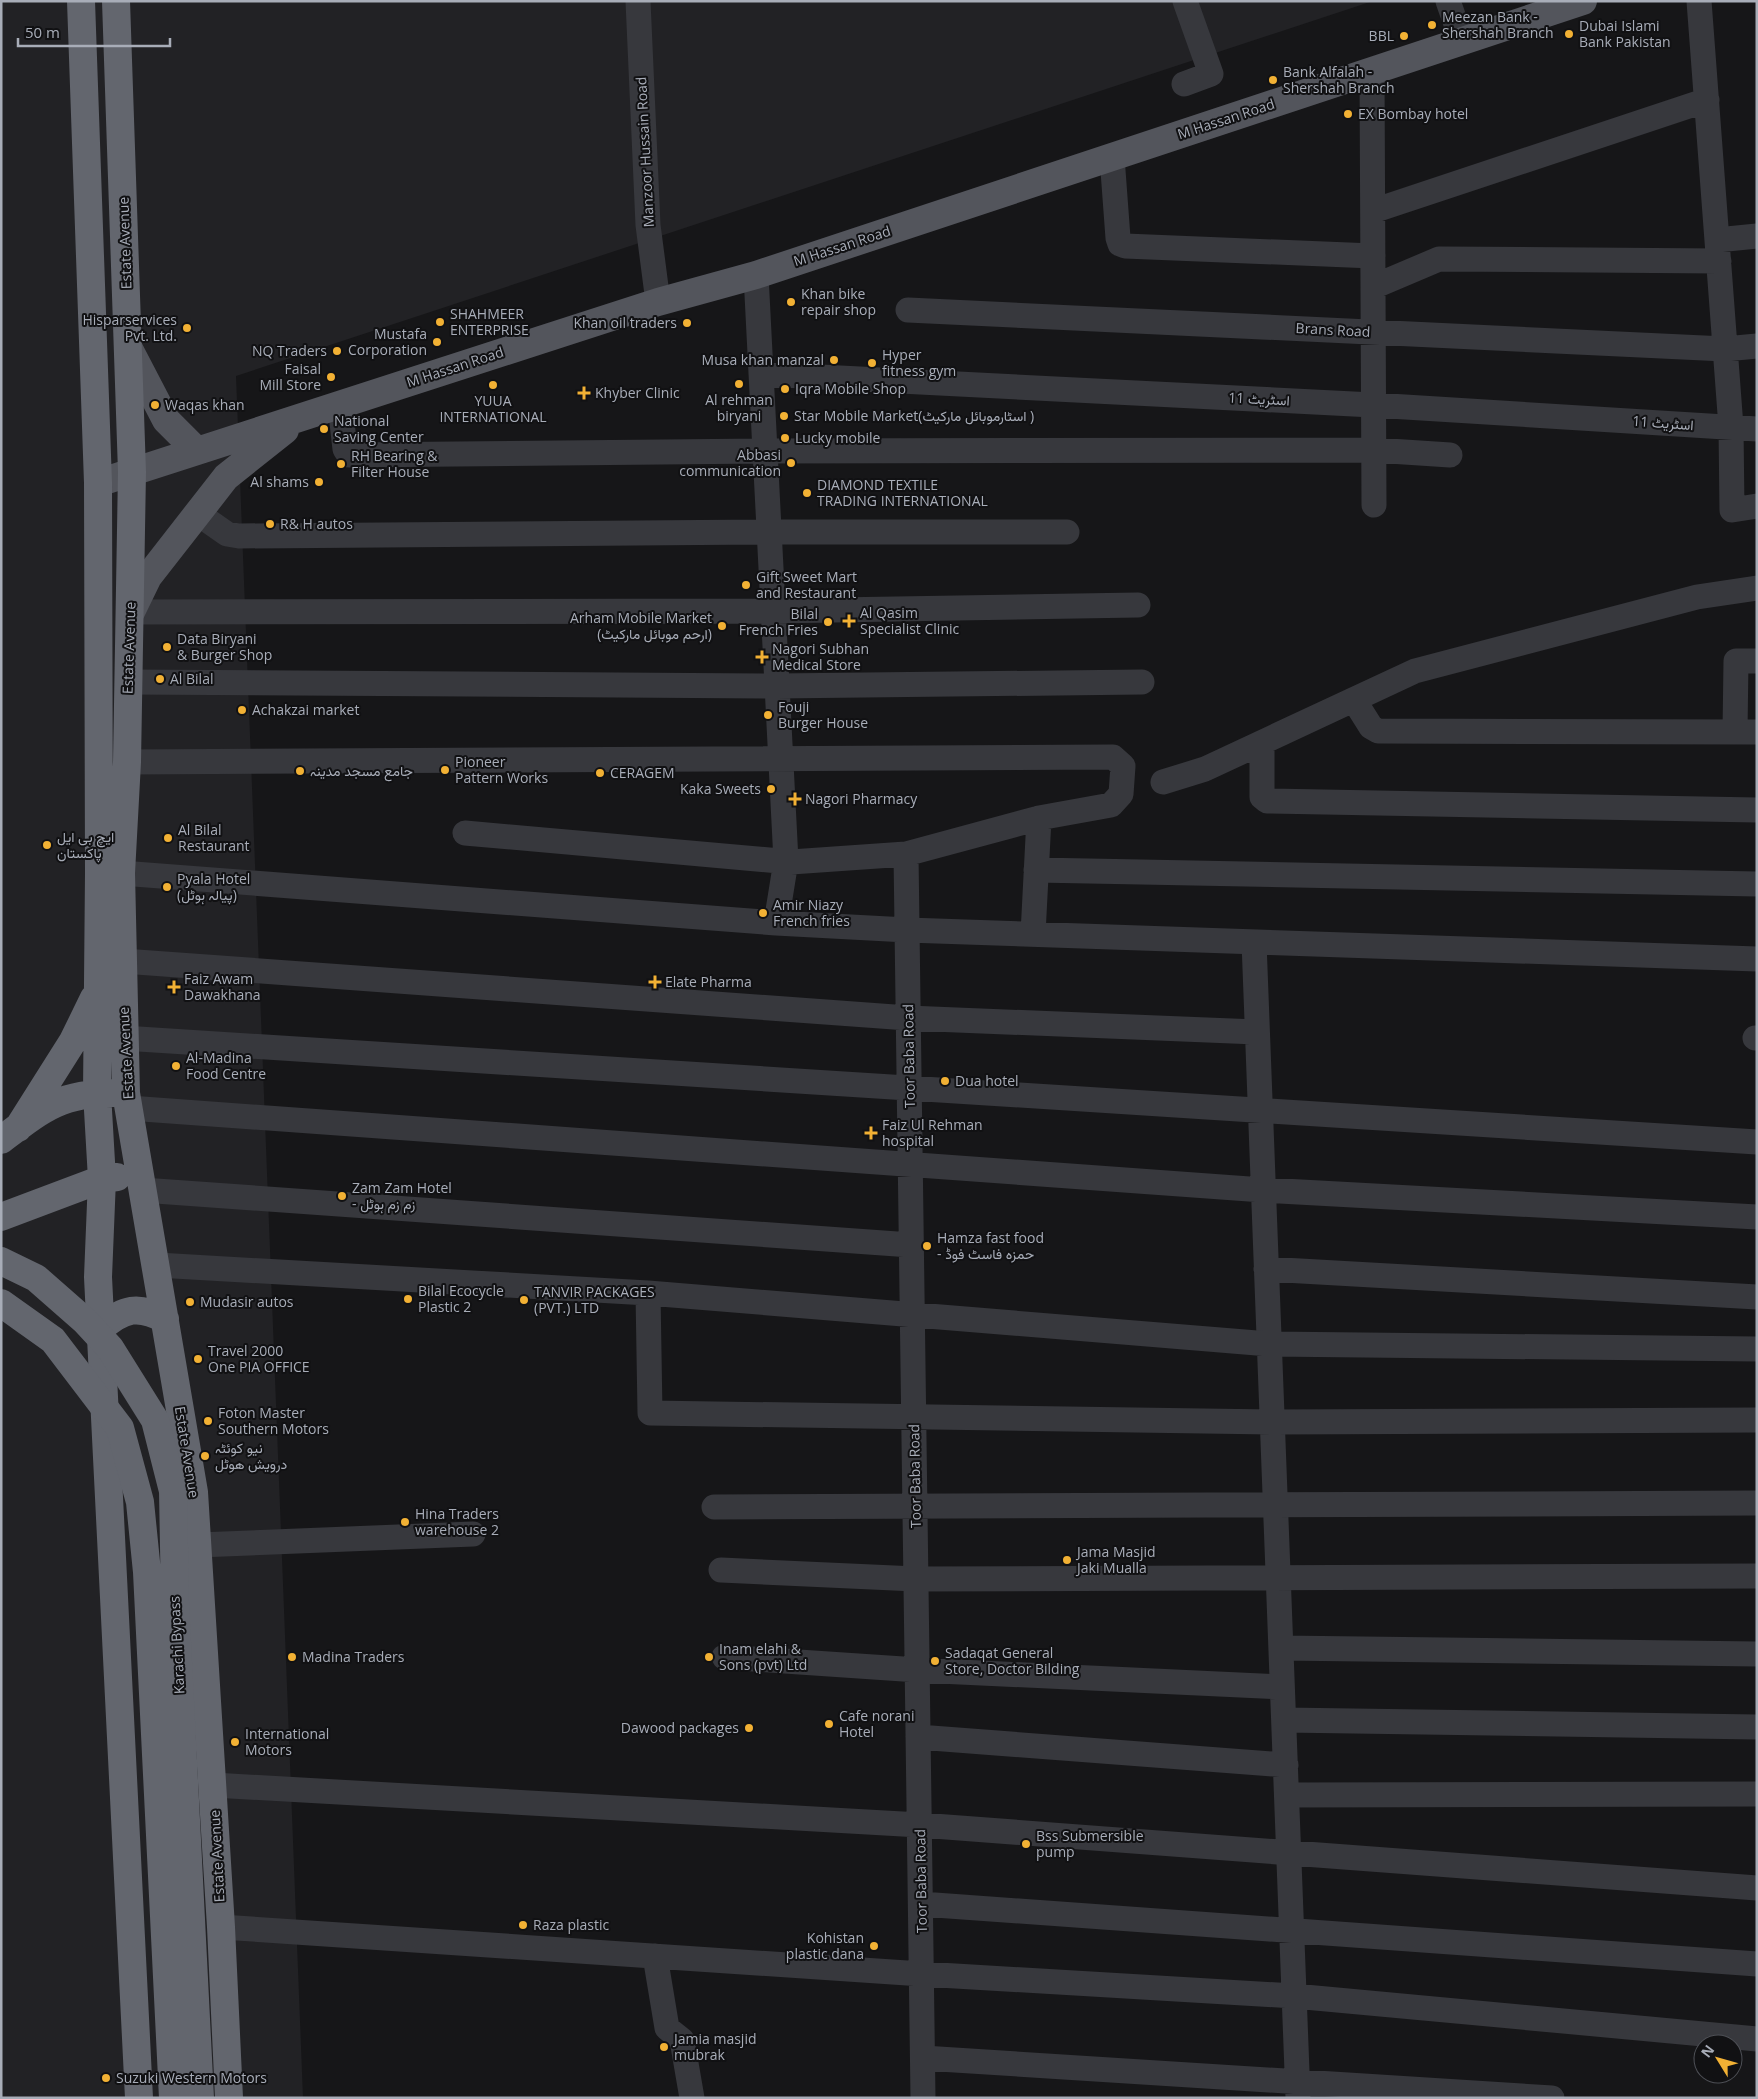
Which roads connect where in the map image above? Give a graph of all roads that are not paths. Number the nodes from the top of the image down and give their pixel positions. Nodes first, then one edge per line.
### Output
1 (82, 1) edge
2 (116, 1) edge
3 (638, 1) edge
4 (1185, 1) edge
5 (1448, 1) edge
6 (1583, 1) edge
7 (1699, 1) edge
8 (1462, 41) junction
9 (1372, 71) junction
10 (1184, 84) dead end
11 (1706, 100) junction
12 (1112, 157) junction
13 (1373, 211) junction
14 (1757, 236) edge
15 (1718, 251) junction
16 (1373, 256) junction
17 (756, 275) junction
18 (1373, 287) junction
19 (658, 302) junction
20 (908, 310) dead end
21 (1373, 332) junction
22 (1757, 346) edge
23 (128, 347) junction
24 (1725, 349) junction
25 (761, 374) junction
26 (340, 405) junction
27 (1373, 405) junction
28 (302, 418) junction
29 (1731, 427) junction
30 (1757, 429) edge
31 (1374, 450) junction
32 (197, 451) junction
33 (765, 451) junction
34 (1450, 455) dead end
35 (132, 472) junction
36 (98, 483) junction
37 (1374, 505) dead end
38 (1757, 506) edge
39 (197, 513) junction
40 (769, 532) junction
41 (1067, 532) dead end
42 (1757, 588) edge
43 (1138, 605) dead end
44 (773, 611) junction
45 (131, 612) junction
46 (1757, 661) edge
47 (128, 682) junction
48 (1142, 682) dead end
49 (777, 686) junction
50 (1354, 700) junction
51 (1746, 732) edge
52 (1262, 742) junction
53 (780, 759) junction
54 (127, 762) junction
55 (1163, 782) dead end
56 (1757, 810) edge
57 (1039, 818) junction
58 (465, 833) dead end
59 (906, 854) junction
60 (786, 861) junction
61 (1036, 870) junction
62 (121, 873) junction
63 (1757, 884) edge
64 (776, 923) junction
65 (908, 930) junction
66 (1032, 934) junction
67 (1254, 942) junction
68 (1757, 959) edge
69 (123, 961) junction
70 (98, 990) junction
71 (908, 1018) junction
72 (1257, 1032) junction
73 (123, 1038) junction
74 (909, 1088) junction
75 (97, 1093) junction
76 (127, 1100) junction
77 (1260, 1109) junction
78 (9, 1134) edge
79 (1757, 1142) edge
80 (910, 1164) junction
81 (102, 1179) junction
82 (140, 1182) junction
83 (1263, 1190) junction
84 (1, 1217) edge
85 (1757, 1217) edge
86 (911, 1245) junction
87 (1, 1261) edge
88 (156, 1266) junction
89 (1266, 1268) junction
90 (648, 1293) junction
91 (1757, 1297) edge
92 (1, 1303) edge
93 (911, 1313) junction
94 (165, 1319) junction
95 (101, 1328) junction
96 (1269, 1344) junction
97 (1757, 1349) edge
98 (914, 1416) junction
99 (1757, 1420) edge
100 (1272, 1422) junction
101 (1757, 1503) edge
102 (1276, 1505) junction
103 (714, 1507) dead end
104 (916, 1507) junction
105 (473, 1534) dead end
106 (198, 1545) junction
107 (721, 1570) dead end
108 (1757, 1576) edge
109 (916, 1579) junction
110 (1278, 1580) junction
111 (1281, 1648) junction
112 (1757, 1654) edge
113 (724, 1656) dead end
114 (918, 1670) junction
115 (1282, 1688) junction
116 (1284, 1720) junction
117 (1757, 1727) edge
118 (918, 1738) junction
119 (1286, 1765) junction
120 (213, 1785) junction
121 (1757, 1794) edge
122 (1287, 1795) junction
123 (920, 1825) junction
124 (1289, 1853) junction
125 (1757, 1888) edge
126 (921, 1904) junction
127 (221, 1927) junction
128 (1292, 1930) junction
129 (655, 1956) junction
130 (1757, 1964) edge
131 (922, 1974) junction
132 (1294, 1996) junction
133 (1757, 2039) edge
134 (923, 2058) junction
135 (1298, 2091) edge
136 (139, 2098) edge
137 (173, 2098) edge
138 (200, 2098) edge
139 (229, 2098) edge
140 (692, 2098) edge
141 (924, 2098) edge
142 (1552, 2098) edge

1 - 36 highway, Estate Avenue
2 - 23 highway, Estate Avenue
3 - 19 street, Manzoor Hussain Road
4 - 10 street
5 - 8 street
6 - 8 main road, M Hassan Road
7 - 11 street
8 - 9 main road, M Hassan Road
9 - 12 main road, M Hassan Road
9 - 13 street
11 - 13 street
11 - 15 street
12 - 16 street
12 - 17 main road, M Hassan Road
13 - 16 street
14 - 15 street
15 - 18 street
15 - 24 street
16 - 18 street
17 - 19 main road, M Hassan Road
17 - 25 street
18 - 21 street
19 - 26 main road, M Hassan Road
20 - 21 street, Brans Road
21 - 24 street, Brans Road
21 - 27 street
22 - 24 street, Brans Road
23 - 32 main road
23 - 35 highway, Estate Avenue
24 - 29 street
25 - 27 street, اسٹریٹ 11
25 - 33 street
26 - 28 main road, M Hassan Road
26 - 33 street
27 - 29 street, اسٹریٹ 11
27 - 31 street
28 - 32 main road, M Hassan Road
28 - 39 main road
29 - 30 street, اسٹریٹ 11
29 - 38 street
31 - 33 street
31 - 34 street
31 - 37 street
32 - 35 main road, M Hassan Road
33 - 40 street
35 - 36 main road, M Hassan Road
35 - 45 highway, Estate Avenue
36 - 70 highway, Estate Avenue
39 - 40 street
39 - 45 main road
40 - 41 street
40 - 44 street
42 - 50 street
43 - 44 street
44 - 45 street
44 - 49 street
45 - 47 highway, Estate Avenue
46 - 51 street
47 - 49 street
47 - 54 highway, Estate Avenue
48 - 49 street
49 - 53 street
50 - 51 street
50 - 52 street
52 - 55 street
52 - 56 street
53 - 54 street
53 - 57 street
53 - 60 street
54 - 62 highway, Estate Avenue
57 - 59 street
57 - 61 street
58 - 60 street
59 - 60 street
59 - 65 street, Toor Baba Road
60 - 64 street
61 - 63 street
61 - 66 street
62 - 64 street
62 - 69 highway, Estate Avenue
64 - 65 street
65 - 66 street
65 - 71 street, Toor Baba Road
66 - 67 street
67 - 68 street
67 - 72 street
69 - 71 street
69 - 73 highway, Estate Avenue
70 - 75 highway, Estate Avenue
70 - 78 highway
71 - 72 street
71 - 74 street, Toor Baba Road
72 - 77 street
73 - 74 street
73 - 76 highway, Estate Avenue
74 - 77 street
74 - 80 street, Toor Baba Road
75 - 76 highway
75 - 78 highway
75 - 81 highway, Estate Avenue
76 - 80 street
76 - 82 highway, Estate Avenue
77 - 79 street
77 - 83 street
80 - 83 street
80 - 86 street, Toor Baba Road
81 - 82 highway
81 - 84 highway
81 - 95 highway, Estate Avenue
82 - 86 street
82 - 88 highway, Estate Avenue
83 - 85 street
83 - 89 street
86 - 93 street, Toor Baba Road
87 - 138 highway, Karachi Bypass, bridge
88 - 90 street
88 - 94 highway, Estate Avenue
89 - 91 street
89 - 96 street
90 - 93 street
90 - 98 street
92 - 137 highway, Karachi Bypass, bridge
93 - 96 street
93 - 98 street, Toor Baba Road
94 - 95 highway
94 - 106 highway, Estate Avenue
95 - 136 highway, Estate Avenue
96 - 97 street
96 - 100 street
98 - 100 street
98 - 104 street, Toor Baba Road
99 - 100 street
100 - 102 street
101 - 102 street
102 - 104 street
102 - 110 street
103 - 104 street
104 - 109 street, Toor Baba Road
105 - 106 street
106 - 120 highway, Estate Avenue
107 - 109 street
108 - 110 street
109 - 110 street
109 - 114 street, Toor Baba Road
110 - 111 street
111 - 112 street
111 - 115 street
113 - 114 street
114 - 115 street
114 - 118 street, Toor Baba Road
115 - 116 street
116 - 117 street
116 - 119 street
118 - 119 street
118 - 123 street, Toor Baba Road
119 - 122 street
120 - 123 street
120 - 127 highway, Estate Avenue
121 - 122 street
122 - 124 street
123 - 124 street
123 - 126 street, Toor Baba Road
124 - 125 street
124 - 128 street
126 - 128 street
126 - 131 street, Toor Baba Road
127 - 129 street
127 - 139 highway, Estate Avenue
128 - 130 street
128 - 132 street
129 - 131 street
129 - 140 street
131 - 132 street
131 - 134 street, Toor Baba Road
132 - 133 street
132 - 135 street
134 - 135 street
134 - 141 street, Toor Baba Road
135 - 142 street

